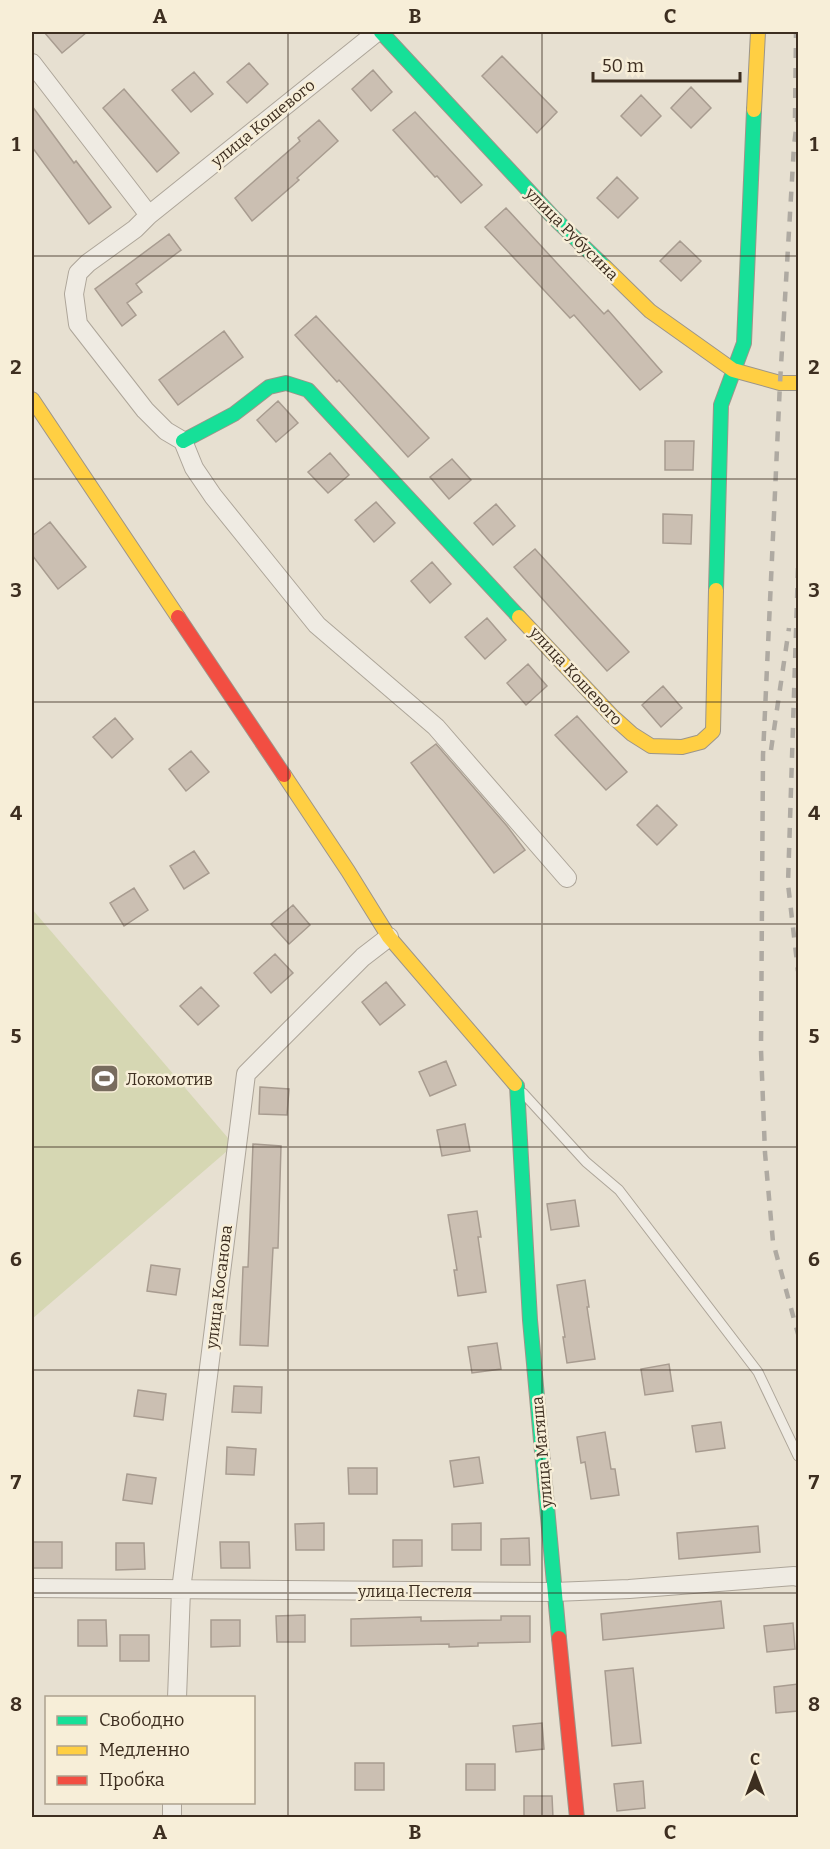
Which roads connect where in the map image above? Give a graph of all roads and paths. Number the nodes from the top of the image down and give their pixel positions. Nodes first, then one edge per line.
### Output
1 (379, 32) edge
2 (758, 32) edge
3 (32, 63) edge
4 (149, 215) junction
5 (733, 370) junction
6 (798, 383) edge
7 (32, 399) edge
8 (183, 441) junction
9 (567, 878) dead end
10 (389, 938) junction
11 (517, 1086) junction
12 (798, 1456) edge
13 (798, 1577) edge
14 (32, 1588) edge
15 (181, 1590) junction
16 (554, 1592) junction
17 (177, 1696) edge
18 (577, 1818) edge

1 - 4 street, улица Кошевого
1 - 5 street, улица Рубусина
2 - 5 street
3 - 4 street
4 - 8 street, улица Кошевого
5 - 6 street, улица Рубусина
5 - 8 street, улица Кошевого
7 - 10 street
8 - 9 street
10 - 11 street
10 - 15 street, улица Косанова
11 - 12 lane
11 - 16 street, улица Матяша
13 - 16 street, улица Пестеля
14 - 15 street, улица Пестеля
15 - 16 street, улица Пестеля
15 - 17 street, улица Косанова
16 - 18 street, улица Матяша

